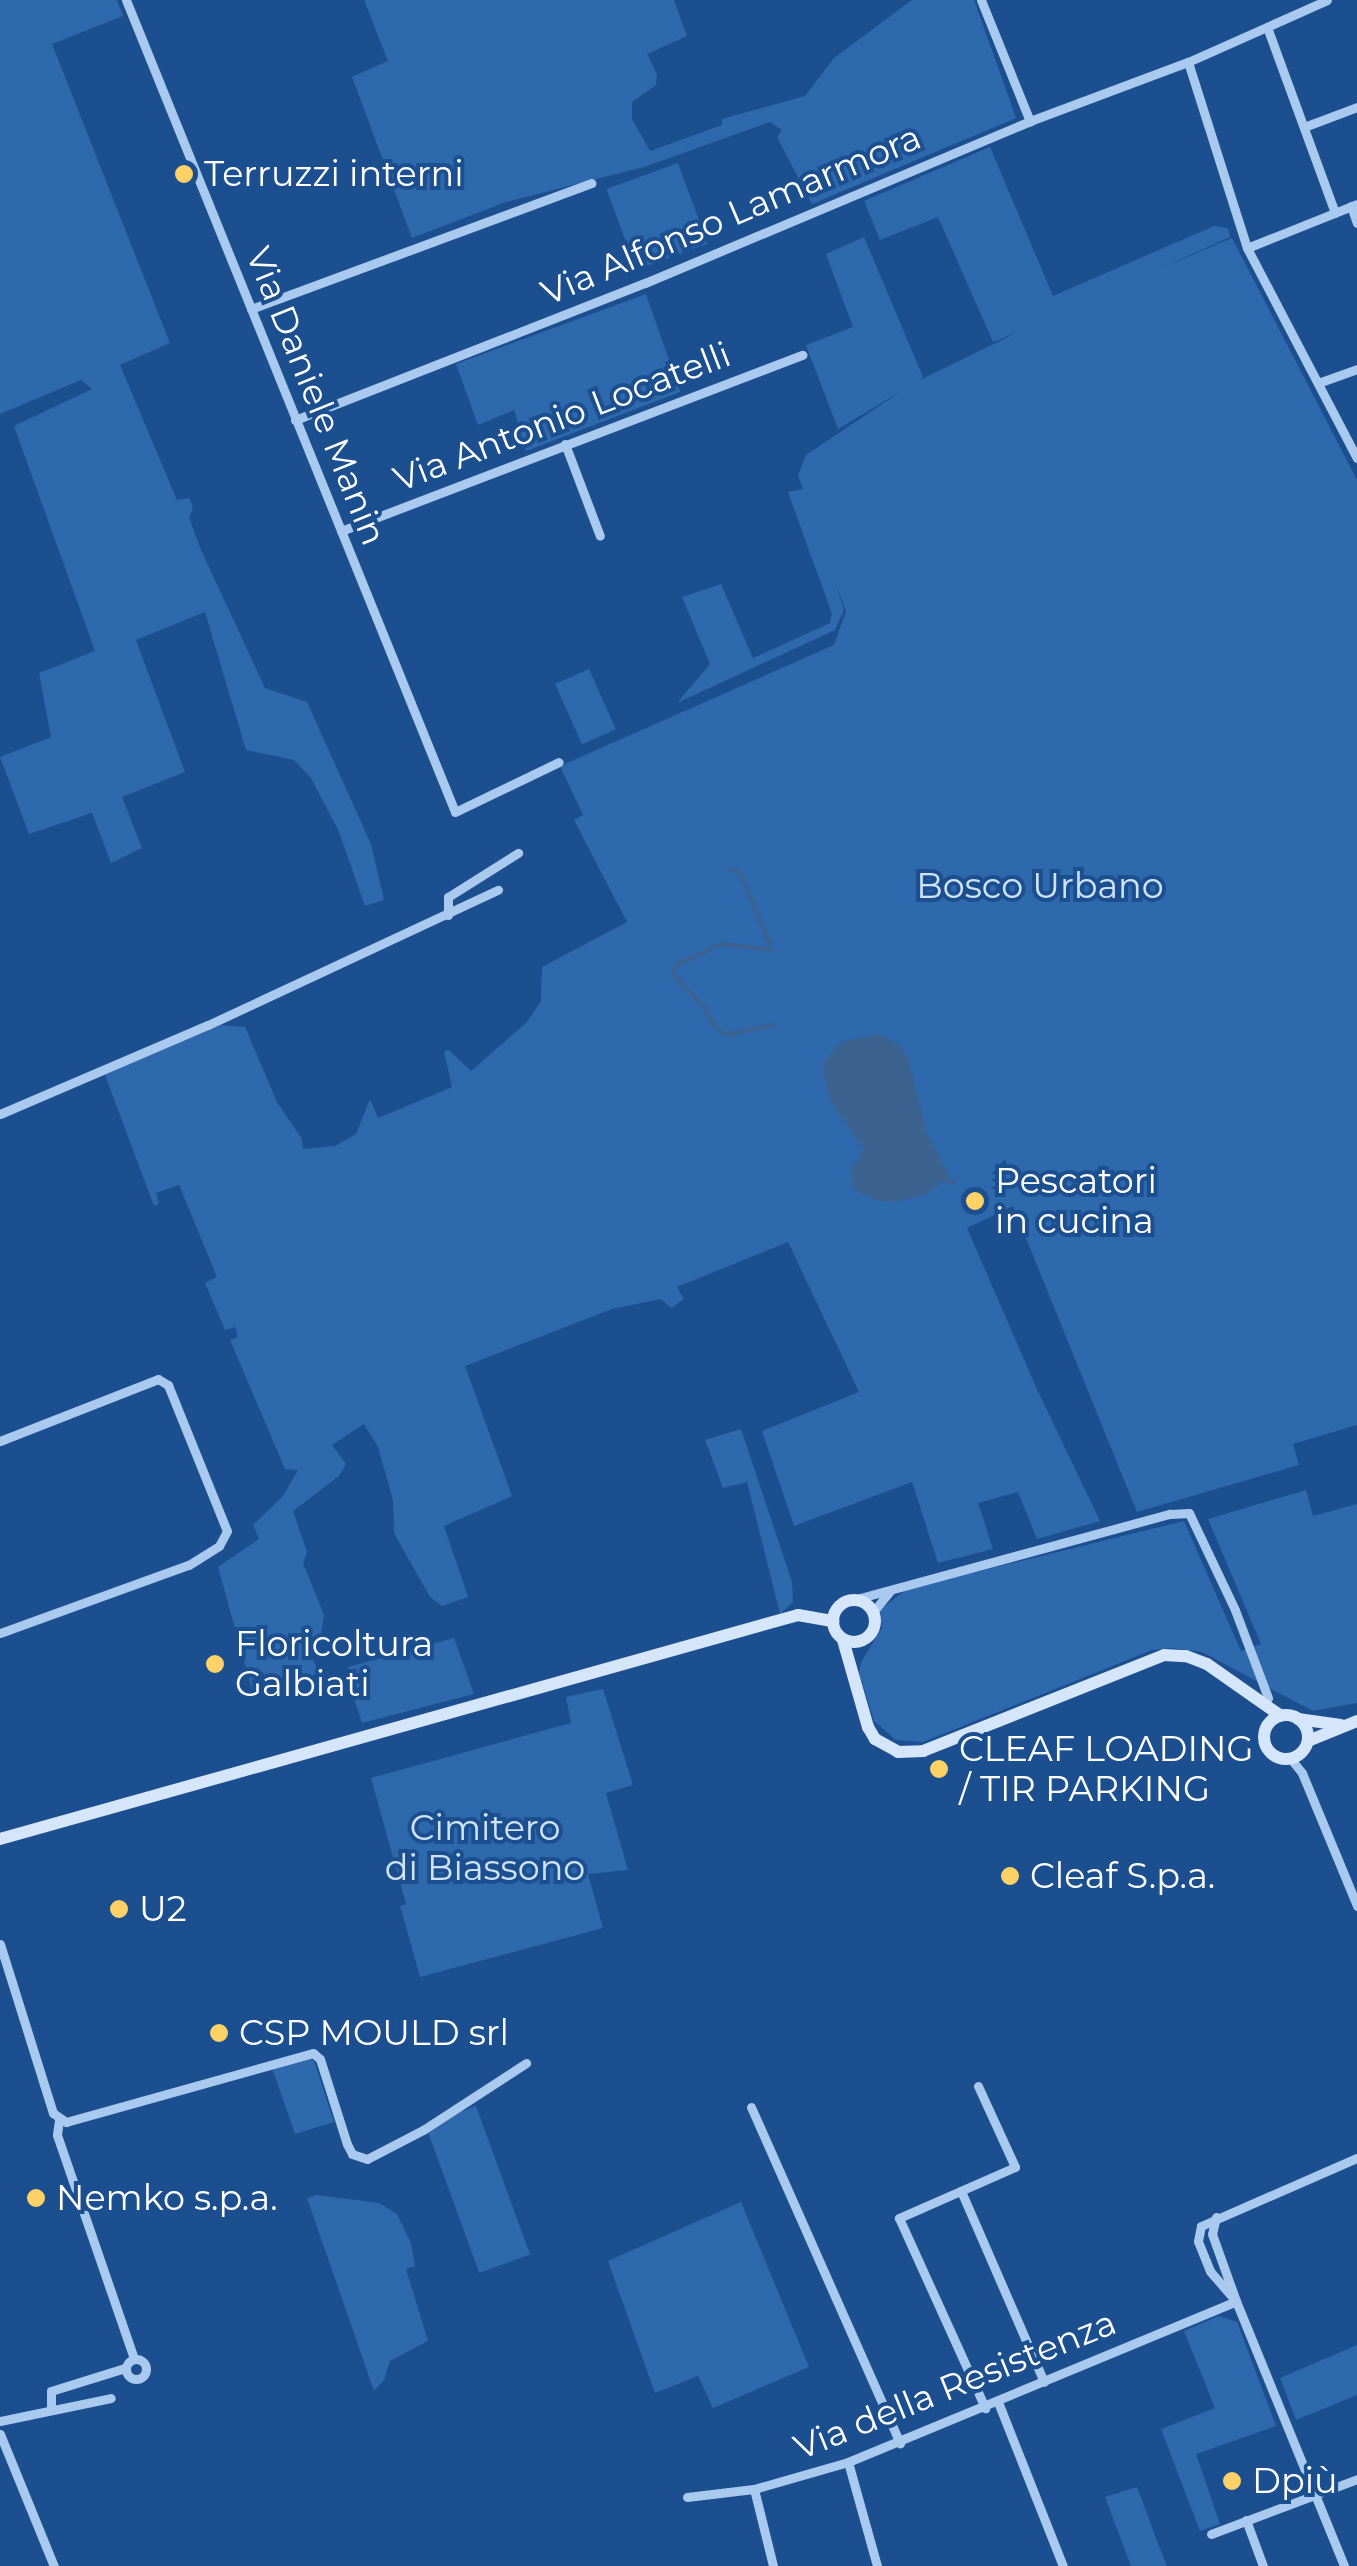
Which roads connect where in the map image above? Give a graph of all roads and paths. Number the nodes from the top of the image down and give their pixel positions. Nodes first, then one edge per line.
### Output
1 (126, 0) edge
2 (982, 0) edge
3 (1327, 0) edge
4 (1267, 27) junction
5 (1188, 62) junction
6 (1357, 108) edge
7 (1030, 121) junction
8 (1304, 127) junction
9 (591, 183) dead end
10 (1354, 205) edge
11 (1335, 213) junction
12 (1357, 223) edge
13 (1247, 248) junction
14 (250, 309) junction
15 (803, 356) dead end
16 (1357, 369) edge
17 (1318, 383) junction
18 (295, 420) junction
19 (565, 444) junction
20 (1357, 458) edge
21 (341, 531) junction
22 (600, 536) dead end
23 (559, 762) dead end
24 (518, 853) dead end
25 (498, 890) dead end
26 (448, 915) junction
27 (0, 1114) edge
28 (0, 1441) edge
29 (893, 1588) junction
30 (845, 1603) junction
31 (873, 1612) junction
32 (805, 1615) junction
33 (833, 1621) junction
34 (0, 1633) edge
35 (844, 1640) junction
36 (862, 1641) junction
37 (854, 1674) junction
38 (1248, 1696) junction
39 (1268, 1698) dead end
40 (1282, 1716) junction
41 (1298, 1719) junction
42 (1350, 1723) edge
43 (1266, 1727) junction
44 (1308, 1741) junction
45 (1290, 1758) junction
46 (35, 1826) junction
47 (0, 1830) edge
48 (0, 1840) edge
49 (1354, 1893) edge
50 (1357, 1906) edge
51 (0, 1944) edge
52 (526, 2063) dead end
53 (978, 2086) dead end
54 (751, 2107) dead end
55 (60, 2120) junction
56 (1357, 2158) edge
57 (961, 2191) junction
58 (1216, 2217) junction
59 (1236, 2301) junction
60 (134, 2358) junction
61 (125, 2368) junction
62 (1044, 2382) junction
63 (111, 2398) dead end
64 (998, 2402) junction
65 (985, 2408) junction
66 (51, 2410) junction
67 (0, 2421) edge
68 (0, 2434) edge
69 (900, 2444) junction
70 (848, 2462) junction
71 (1357, 2479) edge
72 (754, 2489) junction
73 (1314, 2495) junction
74 (687, 2498) dead end
75 (1246, 2520) junction
76 (1210, 2534) dead end
77 (54, 2566) edge
78 (772, 2566) edge
79 (877, 2566) edge
80 (1064, 2566) edge
81 (1263, 2566) edge
82 (1344, 2566) edge

1 - 14 street, Via Daniele Manin
2 - 7 street
3 - 4 street, Via Alfonso Lamarmora
4 - 5 street, Via Alfonso Lamarmora
4 - 8 street
5 - 7 street, Via Alfonso Lamarmora
5 - 13 street
6 - 8 street
7 - 18 street, Via Alfonso Lamarmora
8 - 11 street
9 - 14 street
10 - 11 street
10 - 12 street
11 - 13 street
13 - 17 street
14 - 18 street, Via Daniele Manin
15 - 19 street, Via Antonio Locatelli
16 - 17 street
17 - 20 street
18 - 21 street, Via Daniele Manin
19 - 21 street, Via Antonio Locatelli
19 - 22 street
21 - 23 street, Via Daniele Manin
24 - 26 street
25 - 26 street
26 - 27 street
28 - 34 street
29 - 30 street
29 - 31 street
29 - 39 street
30 - 31 street
30 - 32 street
30 - 33 street
31 - 36 street
32 - 33 street
32 - 46 street
33 - 35 street
35 - 36 street
35 - 37 street
36 - 37 street
37 - 38 street
38 - 40 street
38 - 43 street
40 - 41 street
40 - 43 street
41 - 42 street
41 - 44 street
42 - 44 street
43 - 45 street
44 - 45 street
45 - 49 street
46 - 47 street
46 - 48 street
49 - 50 street
51 - 55 street
52 - 55 street
53 - 57 street
54 - 69 street
55 - 60 street
56 - 58 street
57 - 62 street
57 - 65 street
58 - 59 street
58 - 59 street
59 - 62 street, Via della Resistenza
59 - 73 street
60 - 61 street
60 - 61 street
61 - 66 street
62 - 64 street, Via della Resistenza
63 - 66 street
64 - 65 street, Via della Resistenza
64 - 80 street
65 - 69 street, Via della Resistenza
66 - 67 street
68 - 77 street
69 - 70 street, Via della Resistenza
70 - 72 street, Via della Resistenza
70 - 79 street
71 - 73 street
72 - 74 street, Via della Resistenza
72 - 78 street
73 - 75 street
73 - 82 street
75 - 76 street
75 - 81 street

